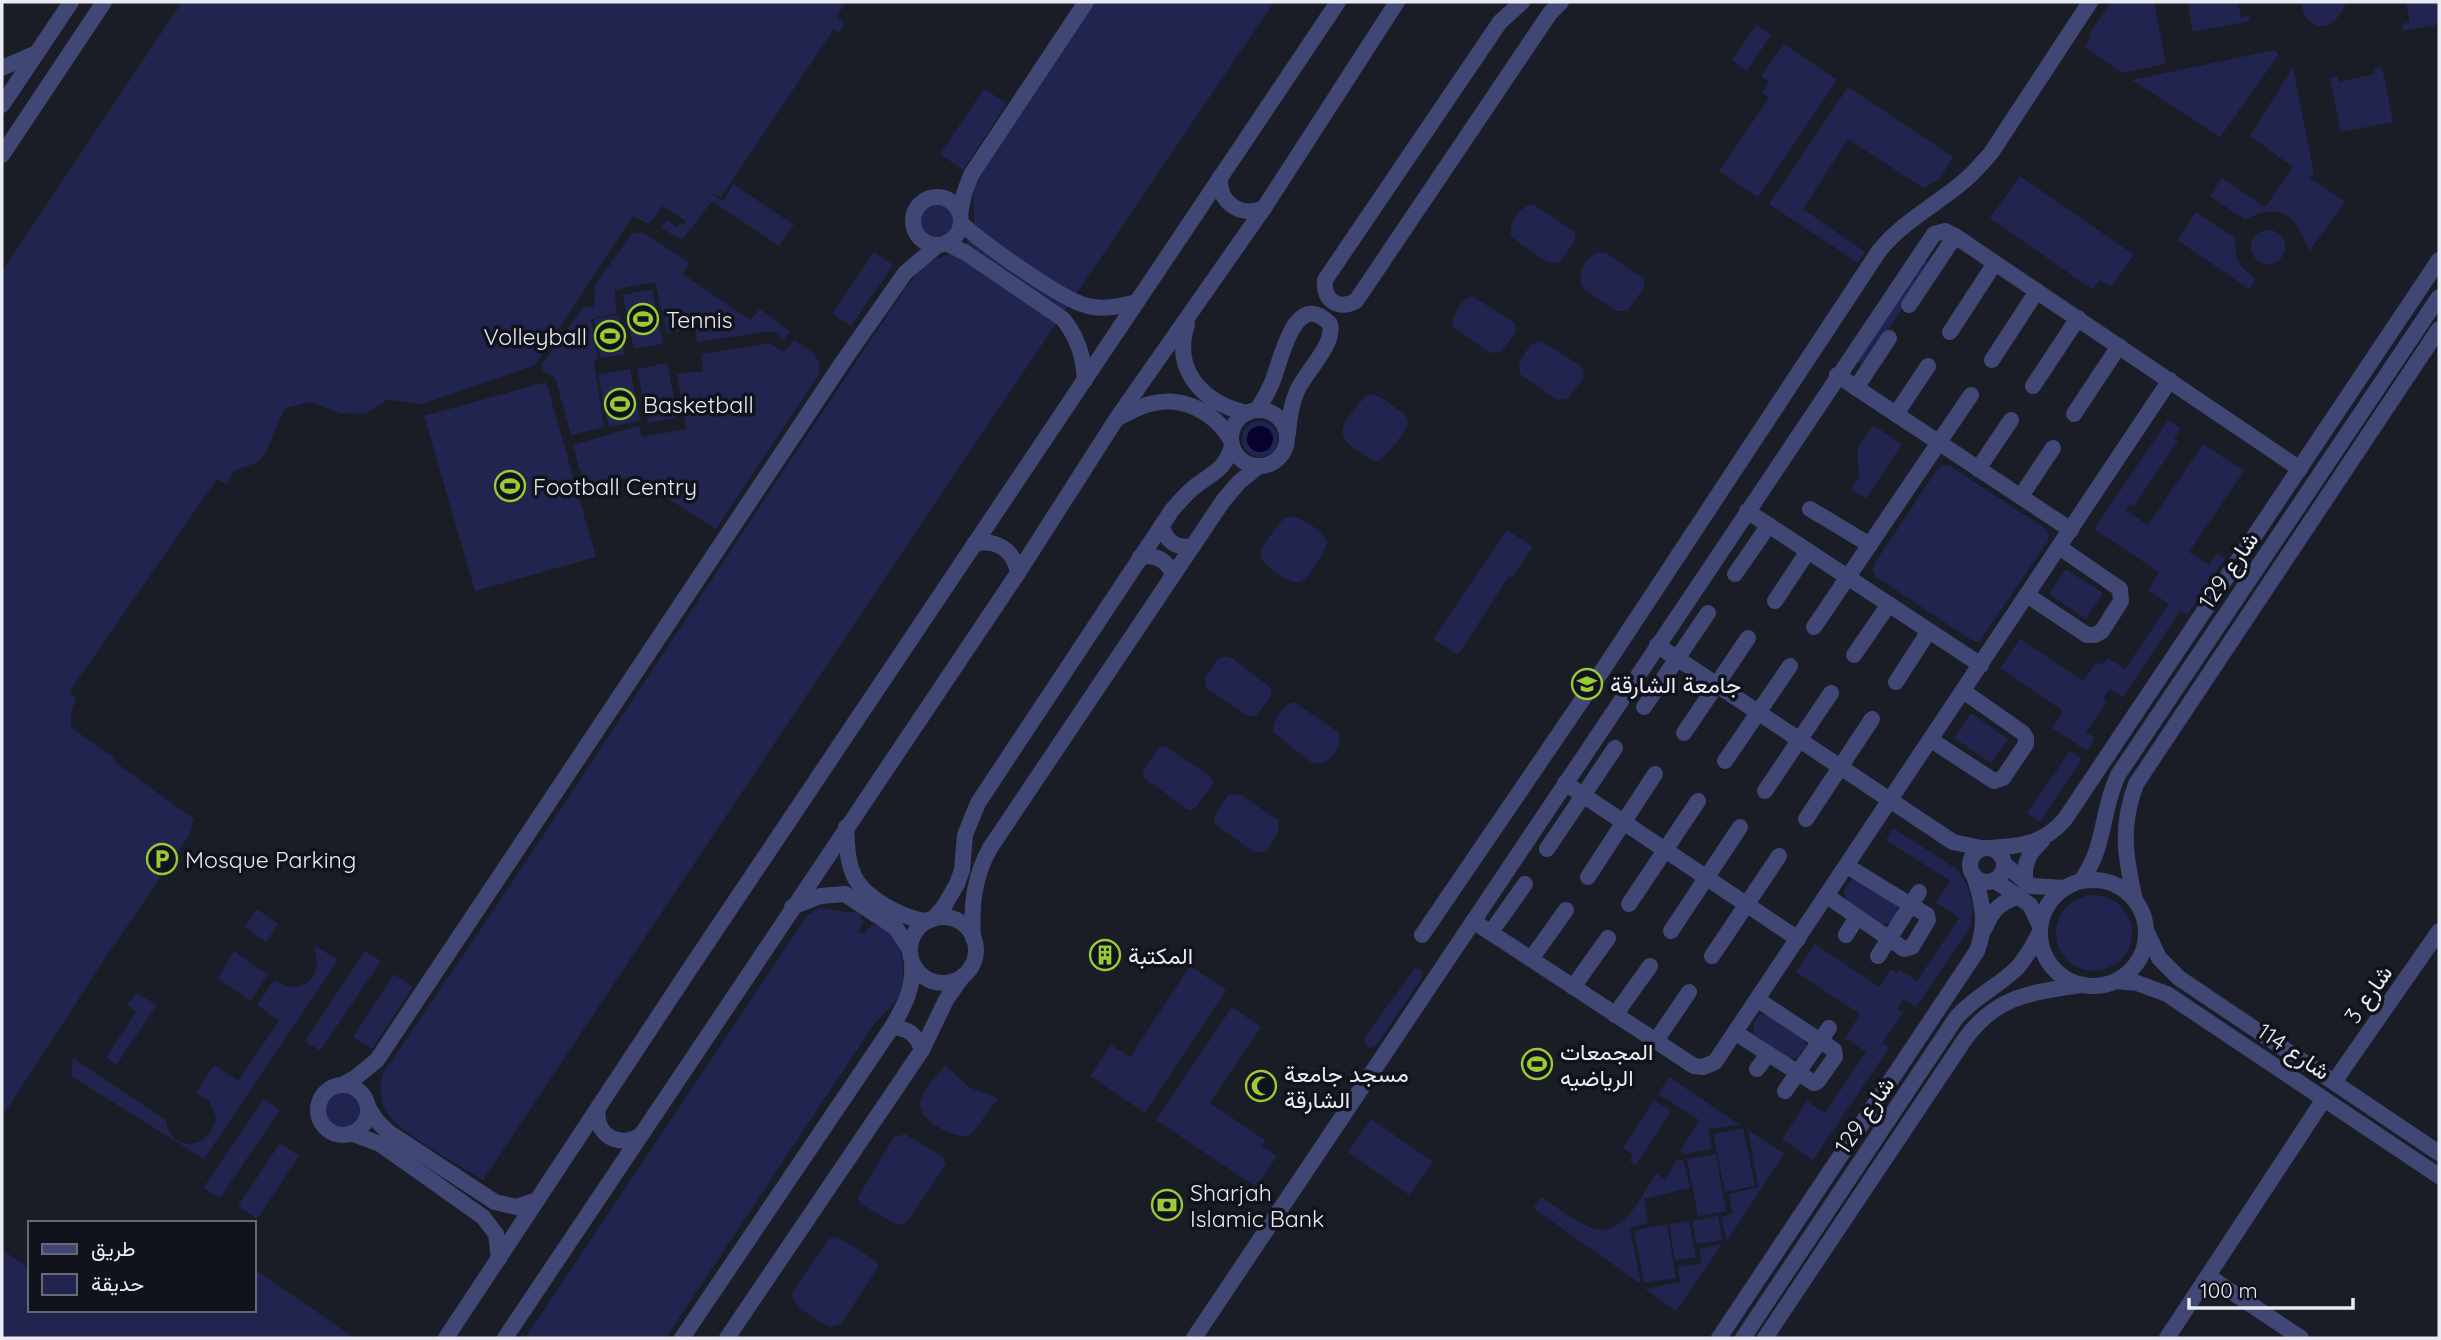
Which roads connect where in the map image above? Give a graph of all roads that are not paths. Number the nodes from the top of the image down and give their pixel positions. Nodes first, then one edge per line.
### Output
1 (71, 2) edge
2 (104, 2) edge
3 (1086, 2) edge
4 (1338, 2) edge
5 (1397, 2) edge
6 (1522, 2) edge
7 (1561, 2) edge
8 (2090, 2) edge
9 (37, 53) junction
10 (2, 68) edge
11 (2, 105) edge
12 (2, 155) edge
13 (971, 174) junction
14 (1220, 177) junction
15 (936, 196) junction
16 (1264, 208) junction
17 (960, 218) junction
18 (914, 228) junction
19 (1955, 236) junction
20 (942, 244) junction
21 (2439, 260) edge
22 (1995, 262) junction
23 (905, 273) junction
24 (2037, 291) junction
25 (1061, 294) junction
26 (2439, 297) edge
27 (1136, 302) junction
28 (1909, 305) dead end
29 (1051, 309) junction
30 (1189, 317) junction
31 (2078, 318) junction
32 (2439, 329) edge
33 (1950, 332) dead end
34 (1889, 338) dead end
35 (2119, 346) junction
36 (1992, 359) dead end
37 (1928, 366) dead end
38 (1837, 375) junction
39 (1085, 380) junction
40 (2170, 380) junction
41 (2033, 386) dead end
42 (1856, 388) junction
43 (1971, 396) dead end
44 (1197, 398) junction
45 (1252, 411) junction
46 (1896, 414) junction
47 (2074, 414) dead end
48 (1117, 418) junction
49 (2011, 420) dead end
50 (1288, 434) junction
51 (1231, 443) junction
52 (1939, 443) junction
53 (2053, 449) dead end
54 (1258, 467) junction
55 (1978, 469) junction
56 (2300, 469) junction
57 (2021, 496) junction
58 (1810, 509) dead end
59 (1747, 511) junction
60 (1162, 525) junction
61 (1769, 525) junction
62 (2071, 530) junction
63 (974, 544) junction
64 (1870, 545) junction
65 (1193, 546) junction
66 (2059, 547) junction
67 (1808, 551) junction
68 (1140, 557) junction
69 (1018, 573) junction
70 (1735, 574) dead end
71 (1173, 575) junction
72 (1848, 577) junction
73 (2027, 596) junction
74 (1775, 601) dead end
75 (1889, 604) junction
76 (1708, 613) dead end
77 (1814, 627) dead end
78 (1929, 631) junction
79 (1748, 638) dead end
80 (1657, 645) junction
81 (1854, 655) dead end
82 (1677, 658) junction
83 (1981, 665) junction
84 (1790, 666) dead end
85 (1896, 682) dead end
86 (1717, 684) junction
87 (1963, 691) junction
88 (1831, 693) dead end
89 (1644, 706) dead end
90 (1758, 712) junction
91 (1872, 719) dead end
92 (1684, 733) dead end
93 (1800, 740) junction
94 (1931, 740) junction
95 (1615, 748) dead end
96 (1726, 761) dead end
97 (1840, 767) junction
98 (1655, 774) dead end
99 (1565, 783) junction
100 (1765, 792) dead end
101 (1584, 795) junction
102 (1891, 800) junction
103 (1698, 801) dead end
104 (1806, 819) dead end
105 (1624, 822) junction
106 (846, 827) junction
107 (1740, 827) dead end
108 (2047, 837) junction
109 (1953, 842) junction
110 (2014, 846) junction
111 (1984, 848) junction
112 (1547, 849) dead end
113 (1665, 850) junction
114 (1779, 856) dead end
115 (2004, 863) junction
116 (1847, 866) junction
117 (1972, 872) junction
118 (1588, 877) dead end
119 (1706, 877) junction
120 (855, 878) junction
121 (1992, 881) junction
122 (2081, 881) junction
123 (1525, 884) dead end
124 (2064, 888) junction
125 (2022, 889) junction
126 (845, 894) junction
127 (1827, 896) junction
128 (1980, 896) junction
129 (1915, 898) junction
130 (2135, 900) junction
131 (1629, 904) dead end
132 (1746, 904) junction
133 (792, 907) junction
134 (1566, 910) dead end
135 (889, 915) junction
136 (1857, 917) junction
137 (931, 920) junction
138 (1473, 920) junction
139 (2040, 929) junction
140 (2439, 931) edge
141 (1491, 932) junction
142 (1671, 932) dead end
143 (2147, 932) junction
144 (1982, 933) junction
145 (1422, 935) dead end
146 (1846, 935) dead end
147 (974, 938) junction
148 (1608, 938) dead end
149 (1798, 939) junction
150 (1889, 939) junction
151 (911, 956) junction
152 (1712, 956) dead end
153 (1878, 956) dead end
154 (1531, 959) junction
155 (1650, 966) dead end
156 (963, 976) junction
157 (2116, 981) junction
158 (2080, 985) junction
159 (1573, 987) junction
160 (1689, 992) dead end
161 (1758, 999) junction
162 (1801, 1008) dead end
163 (1615, 1015) junction
164 (1791, 1021) junction
165 (892, 1027) junction
166 (1736, 1033) junction
167 (1655, 1042) junction
168 (922, 1050) junction
169 (1768, 1054) junction
170 (377, 1060) junction
171 (1757, 1069) dead end
172 (1798, 1073) junction
173 (2334, 1082) junction
174 (342, 1085) junction
175 (1785, 1091) dead end
176 (2324, 1099) junction
177 (368, 1106) junction
178 (598, 1108) junction
179 (351, 1133) junction
180 (641, 1135) junction
181 (2439, 1153) edge
182 (2439, 1176) edge
183 (452, 1183) junction
184 (537, 1200) junction
185 (499, 1259) junction
186 (2208, 1276) junction
187 (446, 1338) edge
188 (505, 1338) edge
189 (682, 1338) edge
190 (727, 1338) edge
191 (1194, 1338) edge
192 (1719, 1338) edge
193 (1743, 1338) edge
194 (1765, 1338) edge
195 (2167, 1338) edge
196 (2301, 1338) edge

1 - 9 street
2 - 12 street
3 - 13 street
4 - 14 street
5 - 16 street
6 - 7 street
8 - 145 street
9 - 10 street
9 - 11 street
13 - 15 street
13 - 17 street
14 - 16 street
14 - 27 street
15 - 17 street
15 - 18 street
16 - 30 street
17 - 20 street
17 - 25 street
18 - 20 street
18 - 23 street
19 - 22 street
19 - 28 street
19 - 38 street
20 - 23 street
20 - 29 street
21 - 56 street
22 - 24 street
22 - 33 street
23 - 170 street
24 - 31 street
24 - 36 street
25 - 27 street
25 - 29 street
26 - 122 street, شارع 129
27 - 39 street
29 - 39 street
30 - 44 street
30 - 48 street
31 - 35 street
31 - 41 street
32 - 130 street, شارع 129
34 - 42 street
35 - 40 street
35 - 47 street
37 - 46 street
38 - 42 street
38 - 59 street
39 - 63 street
40 - 56 street
40 - 62 street
42 - 46 street
43 - 52 street
44 - 45 street
44 - 48 street
44 - 51 street
45 - 50 street
45 - 50 street
45 - 51 street
46 - 52 street
48 - 69 street
49 - 55 street
50 - 54 street
51 - 54 street
51 - 60 street
52 - 55 street
52 - 64 street
53 - 57 street
54 - 65 street
55 - 57 street
56 - 108 street
57 - 62 street
58 - 64 street
59 - 61 street
59 - 80 street
60 - 65 street
60 - 68 street
61 - 67 street
61 - 70 street
62 - 66 street
63 - 69 street
63 - 178 street
64 - 72 street
65 - 71 street
66 - 73 street
66 - 73 street
67 - 72 street
67 - 74 street
68 - 71 street
68 - 137 street
69 - 106 street
71 - 147 street
72 - 75 street
72 - 77 street
73 - 83 street
75 - 78 street
75 - 81 street
76 - 82 street
78 - 83 street
78 - 85 street
79 - 86 street
80 - 82 street
80 - 99 street
82 - 86 street
82 - 89 street
83 - 87 street
84 - 90 street
86 - 90 street
86 - 92 street
87 - 94 street
87 - 94 street
88 - 93 street
90 - 93 street
90 - 96 street
91 - 97 street
93 - 97 street
93 - 100 street
94 - 102 street
95 - 101 street
97 - 102 street
97 - 104 street
98 - 105 street
99 - 101 street
99 - 138 street
101 - 105 street
101 - 112 street
102 - 109 street
102 - 116 street
103 - 113 street
105 - 113 street
105 - 118 street
106 - 120 street
106 - 133 street
107 - 119 street
108 - 110 street
108 - 125 street
109 - 111 street
109 - 117 street
110 - 111 street
110 - 115 street
111 - 115 street
111 - 117 street
113 - 119 street
113 - 131 street
114 - 132 street
115 - 121 street
115 - 125 street
116 - 127 street
116 - 129 street
117 - 121 street
117 - 128 street
119 - 132 street
119 - 142 street
120 - 126 street
120 - 135 street
121 - 125 street
121 - 128 street
122 - 124 street
122 - 130 street
123 - 141 street
124 - 125 street
124 - 139 street
125 - 139 street
125 - 144 street
126 - 133 street
126 - 135 street
127 - 136 street
127 - 149 street
128 - 144 street
129 - 150 street
129 - 150 street
130 - 143 street
132 - 149 street
132 - 152 street
133 - 180 street
134 - 154 street
135 - 137 street
135 - 151 street
136 - 146 street
136 - 150 street
137 - 147 street
137 - 151 street
138 - 141 street
138 - 191 street
139 - 158 street
139 - 193 street, شارع 129
140 - 173 street, شارع 3
141 - 154 street
143 - 157 street
143 - 173 street, شارع 114
144 - 192 street
147 - 156 street
148 - 159 street
149 - 161 street
150 - 153 street
151 - 156 street
151 - 165 street
154 - 159 street
155 - 163 street
156 - 168 street
157 - 158 street
157 - 176 street, شارع 114
158 - 194 street, شارع 129
159 - 163 street
160 - 167 street
161 - 164 street
161 - 166 street
162 - 164 street
163 - 167 street
164 - 172 street
165 - 168 street
165 - 189 street
166 - 167 street
166 - 169 street
168 - 190 street
169 - 171 street
169 - 172 street
170 - 174 street
170 - 177 street
172 - 175 street
173 - 181 street, شارع 114
174 - 177 street
174 - 179 street
176 - 182 street, شارع 114
176 - 186 street
177 - 179 street
177 - 183 street
178 - 180 street
178 - 184 street
179 - 183 street
180 - 188 street
183 - 184 street
183 - 185 street
184 - 185 street
185 - 187 street
186 - 195 street
186 - 196 street

